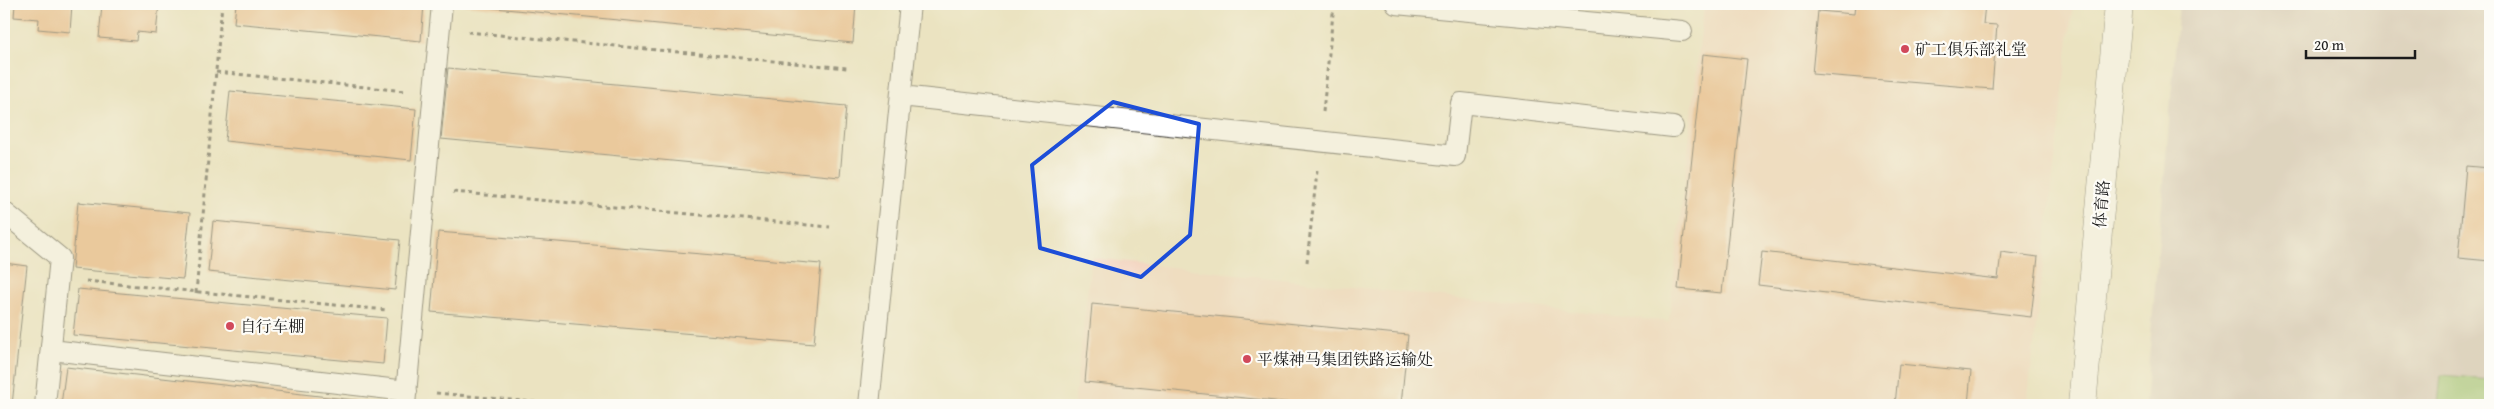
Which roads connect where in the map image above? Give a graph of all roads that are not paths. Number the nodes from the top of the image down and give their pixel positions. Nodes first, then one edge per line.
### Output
1 (442, 4) edge
2 (910, 4) edge
3 (1396, 4) edge
4 (2120, 4) edge
5 (1682, 31) dead end
6 (901, 96) junction
7 (1673, 127) dead end
8 (4, 212) edge
9 (51, 350) junction
10 (406, 398) edge
11 (45, 405) edge
12 (869, 405) edge
13 (2082, 405) edge

1 - 10 lane
2 - 6 lane
3 - 5 lane
4 - 13 street, 体育路
6 - 7 lane
6 - 12 lane
8 - 9 lane
9 - 10 lane
9 - 11 lane

